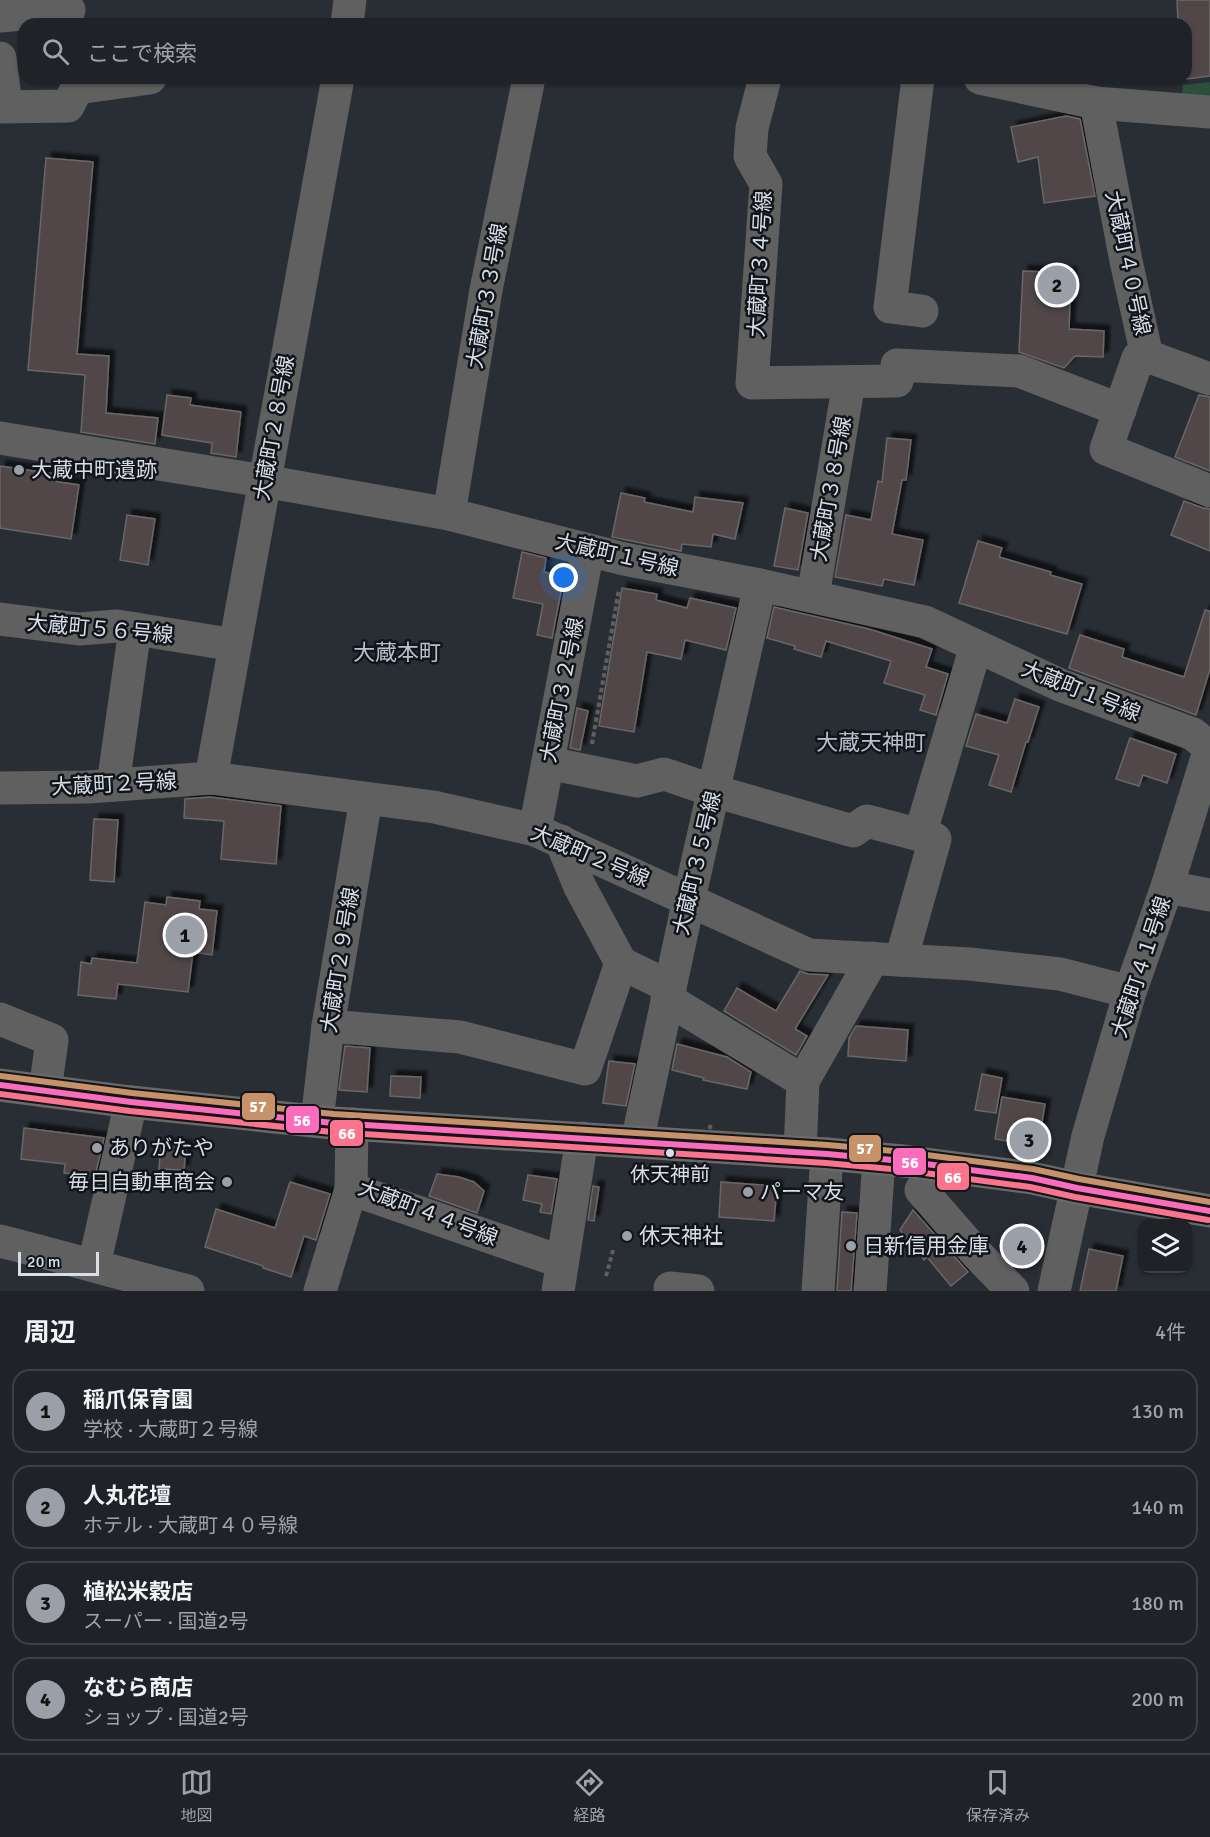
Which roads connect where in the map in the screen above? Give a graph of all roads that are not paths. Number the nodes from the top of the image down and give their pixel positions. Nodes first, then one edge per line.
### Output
1 (350, 0) edge
2 (69, 11) edge
3 (0, 16) edge
4 (348, 18) edge
5 (0, 58) edge
6 (76, 84) edge
7 (337, 84) edge
8 (528, 84) edge
9 (763, 84) edge
10 (917, 84) edge
11 (1008, 84) edge
12 (1096, 103) junction
13 (3, 106) edge
14 (1210, 112) edge
15 (922, 311) dead end
16 (1147, 356) junction
17 (1210, 379) edge
18 (849, 382) junction
19 (1120, 410) junction
20 (0, 438) edge
21 (264, 481) junction
22 (1210, 491) edge
23 (449, 514) junction
24 (588, 550) junction
25 (760, 585) junction
26 (813, 596) junction
27 (0, 619) edge
28 (135, 629) junction
29 (235, 645) junction
30 (976, 646) junction
31 (1210, 748) edge
32 (548, 763) junction
33 (211, 778) junction
34 (113, 785) junction
35 (0, 788) edge
36 (714, 790) junction
37 (366, 799) junction
38 (920, 835) junction
39 (548, 836) junction
40 (1167, 887) junction
41 (1210, 895) edge
42 (689, 899) junction
43 (887, 959) junction
44 (621, 963) junction
45 (1130, 992) junction
46 (669, 993) junction
47 (0, 1019) edge
48 (328, 1026) junction
49 (803, 1081) junction
50 (0, 1085) edge
51 (45, 1090) junction
52 (131, 1102) junction
53 (317, 1121) junction
54 (352, 1124) junction
55 (582, 1138) junction
56 (637, 1142) junction
57 (814, 1153) junction
58 (879, 1159) junction
59 (1077, 1188) junction
60 (351, 1189) junction
61 (921, 1190) dead end
62 (1210, 1211) edge
63 (0, 1241) edge
64 (94, 1265) junction
65 (560, 1276) edge
66 (188, 1291) edge
67 (320, 1291) edge
68 (818, 1291) edge
69 (870, 1291) edge
70 (1013, 1291) edge
71 (1054, 1291) edge

1 - 4 street
2 - 3 street
5 - 13 street
6 - 13 street
7 - 21 street, 大蔵町２８号線
8 - 23 street, 大蔵町３３号線
9 - 18 street, 大蔵町３４号線
10 - 15 street
11 - 12 street
12 - 14 street
12 - 16 street, 大蔵町４０号線
16 - 17 street, 大蔵町４０号線
16 - 19 street
18 - 19 street
18 - 26 street, 大蔵町３８号線
19 - 22 street
20 - 21 street, 大蔵町１号線
21 - 23 street, 大蔵町１号線
21 - 29 street, 大蔵町２８号線
23 - 24 street, 大蔵町１号線
24 - 25 street, 大蔵町１号線
24 - 32 street, 大蔵町３２号線
25 - 26 street, 大蔵町１号線
25 - 36 street, 大蔵町３５号線
26 - 30 street, 大蔵町１号線
27 - 28 street, 大蔵町５６号線
28 - 29 street, 大蔵町５６号線
28 - 34 street
29 - 33 street, 大蔵町２８号線
30 - 31 street, 大蔵町１号線
30 - 38 street
31 - 40 street, 大蔵町４１号線
32 - 36 street
32 - 39 street, 大蔵町３２号線
33 - 34 street, 大蔵町２号線
33 - 37 street, 大蔵町２号線
34 - 35 street, 大蔵町２号線
36 - 38 street
36 - 42 street, 大蔵町３５号線
37 - 39 street, 大蔵町２号線
37 - 48 street, 大蔵町２９号線
38 - 43 street
39 - 42 street, 大蔵町２号線
39 - 44 street
40 - 41 street
40 - 45 street, 大蔵町４１号線
42 - 43 street, 大蔵町２号線
42 - 46 street, 大蔵町３５号線
43 - 45 street, 大蔵町２号線
43 - 49 street
44 - 46 street
44 - 48 street
45 - 59 street, 大蔵町４１号線
46 - 49 street
46 - 56 street, 大蔵町３５号線
47 - 51 street
48 - 53 street, 大蔵町２９号線
49 - 57 street
50 - 51 highway
51 - 52 highway
52 - 53 highway
52 - 64 street
53 - 54 highway
54 - 55 highway
54 - 60 street, 大蔵町４４号線
55 - 56 highway
55 - 65 street
56 - 57 highway
57 - 58 highway
57 - 68 street
58 - 59 highway
58 - 69 street
59 - 62 highway
59 - 71 street, 大蔵町４１号線
60 - 65 street, 大蔵町４４号線
60 - 67 street
61 - 70 street
63 - 64 street
64 - 66 street

